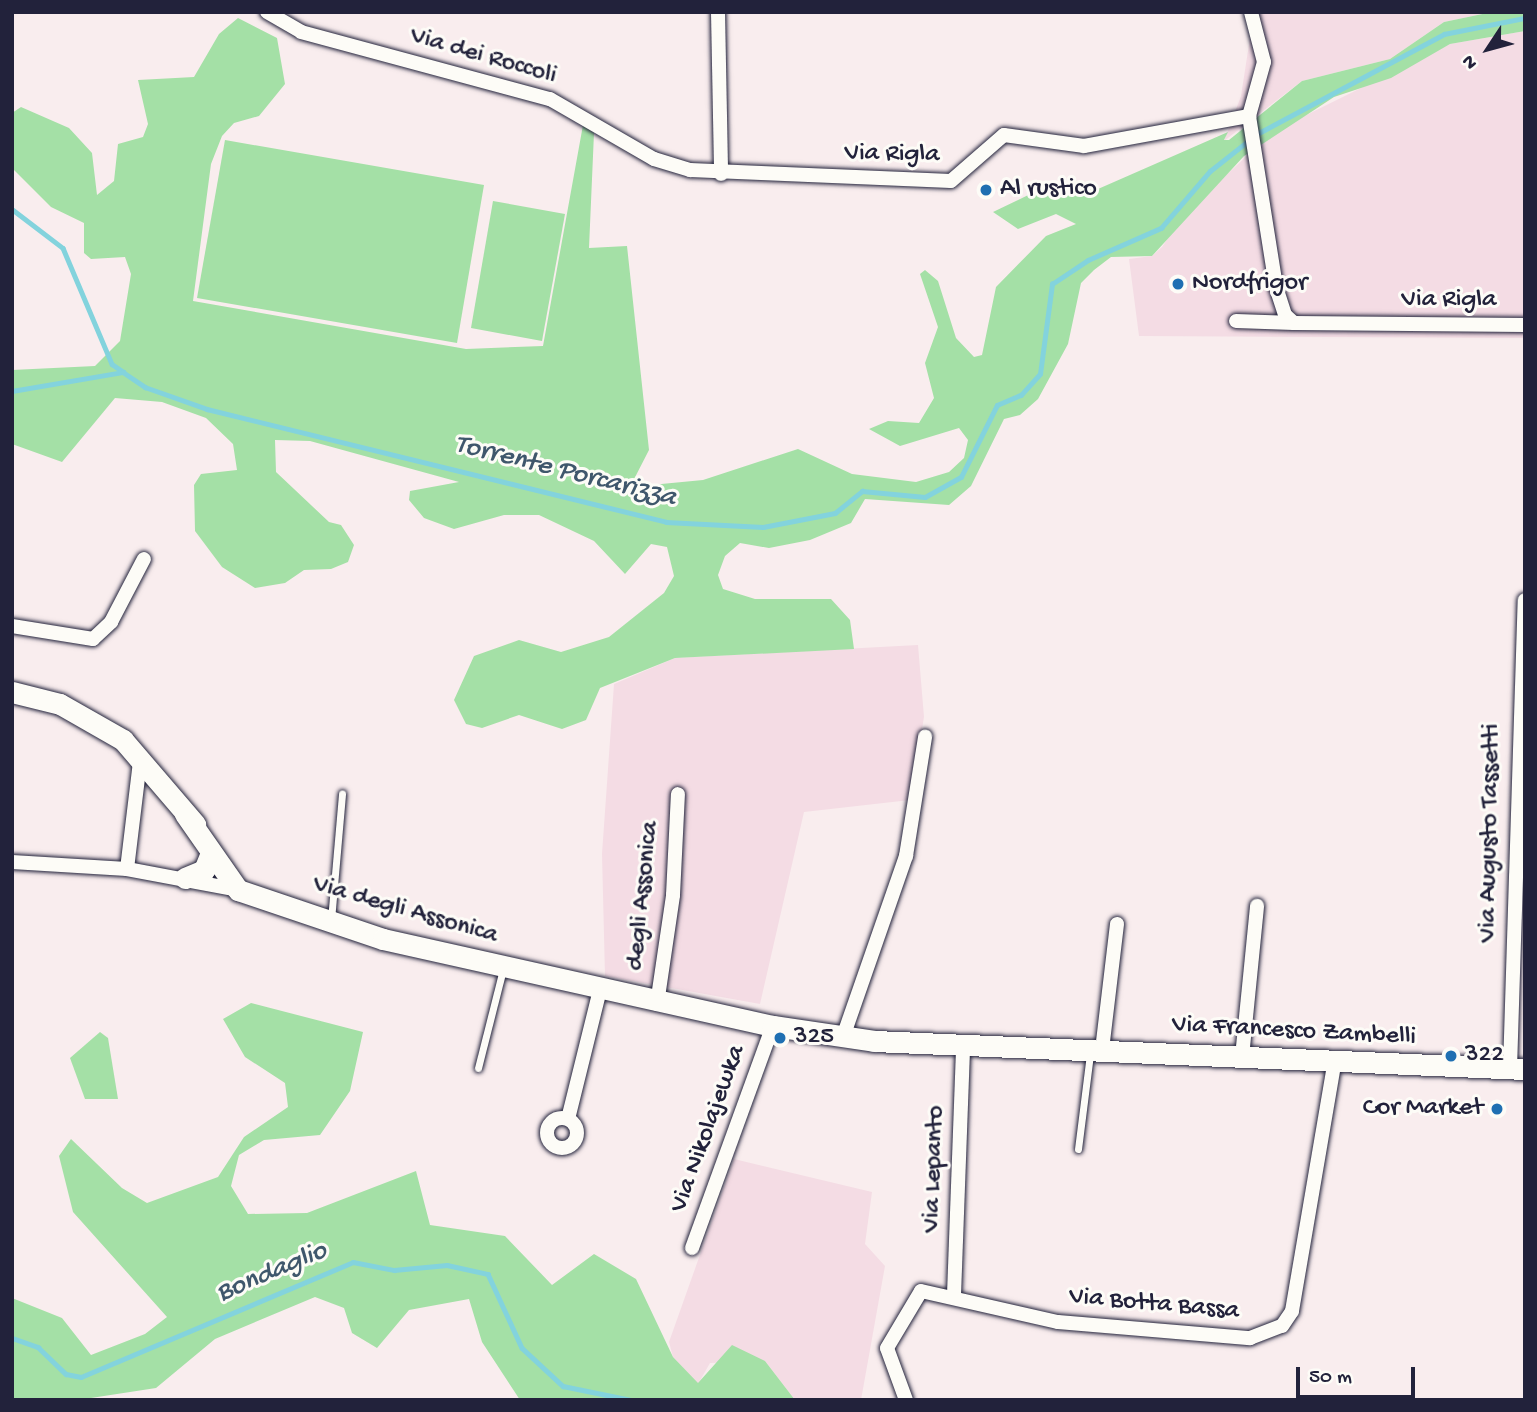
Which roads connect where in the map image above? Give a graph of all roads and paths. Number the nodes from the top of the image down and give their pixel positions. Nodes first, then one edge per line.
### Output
1 (267, 12) edge
2 (718, 12) edge
3 (1251, 12) edge
4 (1250, 123) junction
5 (721, 174) junction
6 (1236, 321) dead end
7 (1294, 323) junction
8 (1525, 325) edge
9 (144, 559) dead end
10 (1525, 600) edge
11 (12, 626) edge
12 (12, 692) edge
13 (925, 737) dead end
14 (140, 762) junction
15 (342, 793) dead end
16 (677, 794) dead end
17 (186, 814) junction
18 (211, 853) junction
19 (12, 862) edge
20 (127, 869) junction
21 (185, 878) junction
22 (238, 890) junction
23 (259, 896) junction
24 (1256, 906) dead end
25 (331, 921) junction
26 (1117, 925) dead end
27 (503, 968) junction
28 (600, 990) junction
29 (657, 1003) junction
30 (777, 1027) junction
31 (842, 1037) junction
32 (963, 1045) junction
33 (1096, 1050) junction
34 (1242, 1057) junction
35 (1334, 1063) junction
36 (478, 1068) dead end
37 (1517, 1068) edge
38 (568, 1119) dead end
39 (1078, 1149) dead end
40 (692, 1248) dead end
41 (954, 1295) junction
42 (906, 1400) edge

1 - 5 street, Via dei Roccoli
2 - 5 street
3 - 4 street
4 - 5 street, Via Rigla
4 - 7 street
6 - 7 street, Via Rigla
7 - 8 street, Via Rigla
9 - 11 street
10 - 37 street, Via Augusto Tassetti
12 - 14 main road
13 - 31 street
14 - 17 main road
14 - 20 street
15 - 25 lane
16 - 29 street, degli Assonica
17 - 18 main road
17 - 23 main road
18 - 21 main road
18 - 22 main road
19 - 20 street, Via degli Assonica
20 - 21 street, Via degli Assonica
21 - 22 street, Via degli Assonica
22 - 23 main road, Via degli Assonica
23 - 25 main road, Via degli Assonica
24 - 34 street
25 - 27 main road, Via degli Assonica
26 - 33 street
27 - 28 main road, Via degli Assonica
27 - 36 lane
28 - 29 main road, Via degli Assonica
28 - 38 street
29 - 30 main road, Via degli Assonica
30 - 31 main road, Via Francesco Zambelli
30 - 40 street, Via Nikolajewka
31 - 32 main road, Via Francesco Zambelli
32 - 33 main road, Via Francesco Zambelli
32 - 41 street, Via Lepanto
33 - 34 main road, Via Francesco Zambelli
33 - 39 lane
34 - 35 main road, Via Francesco Zambelli
35 - 37 main road, Via Francesco Zambelli
35 - 41 street, Via Botta Bassa
41 - 42 street, Via Botta Bassa

